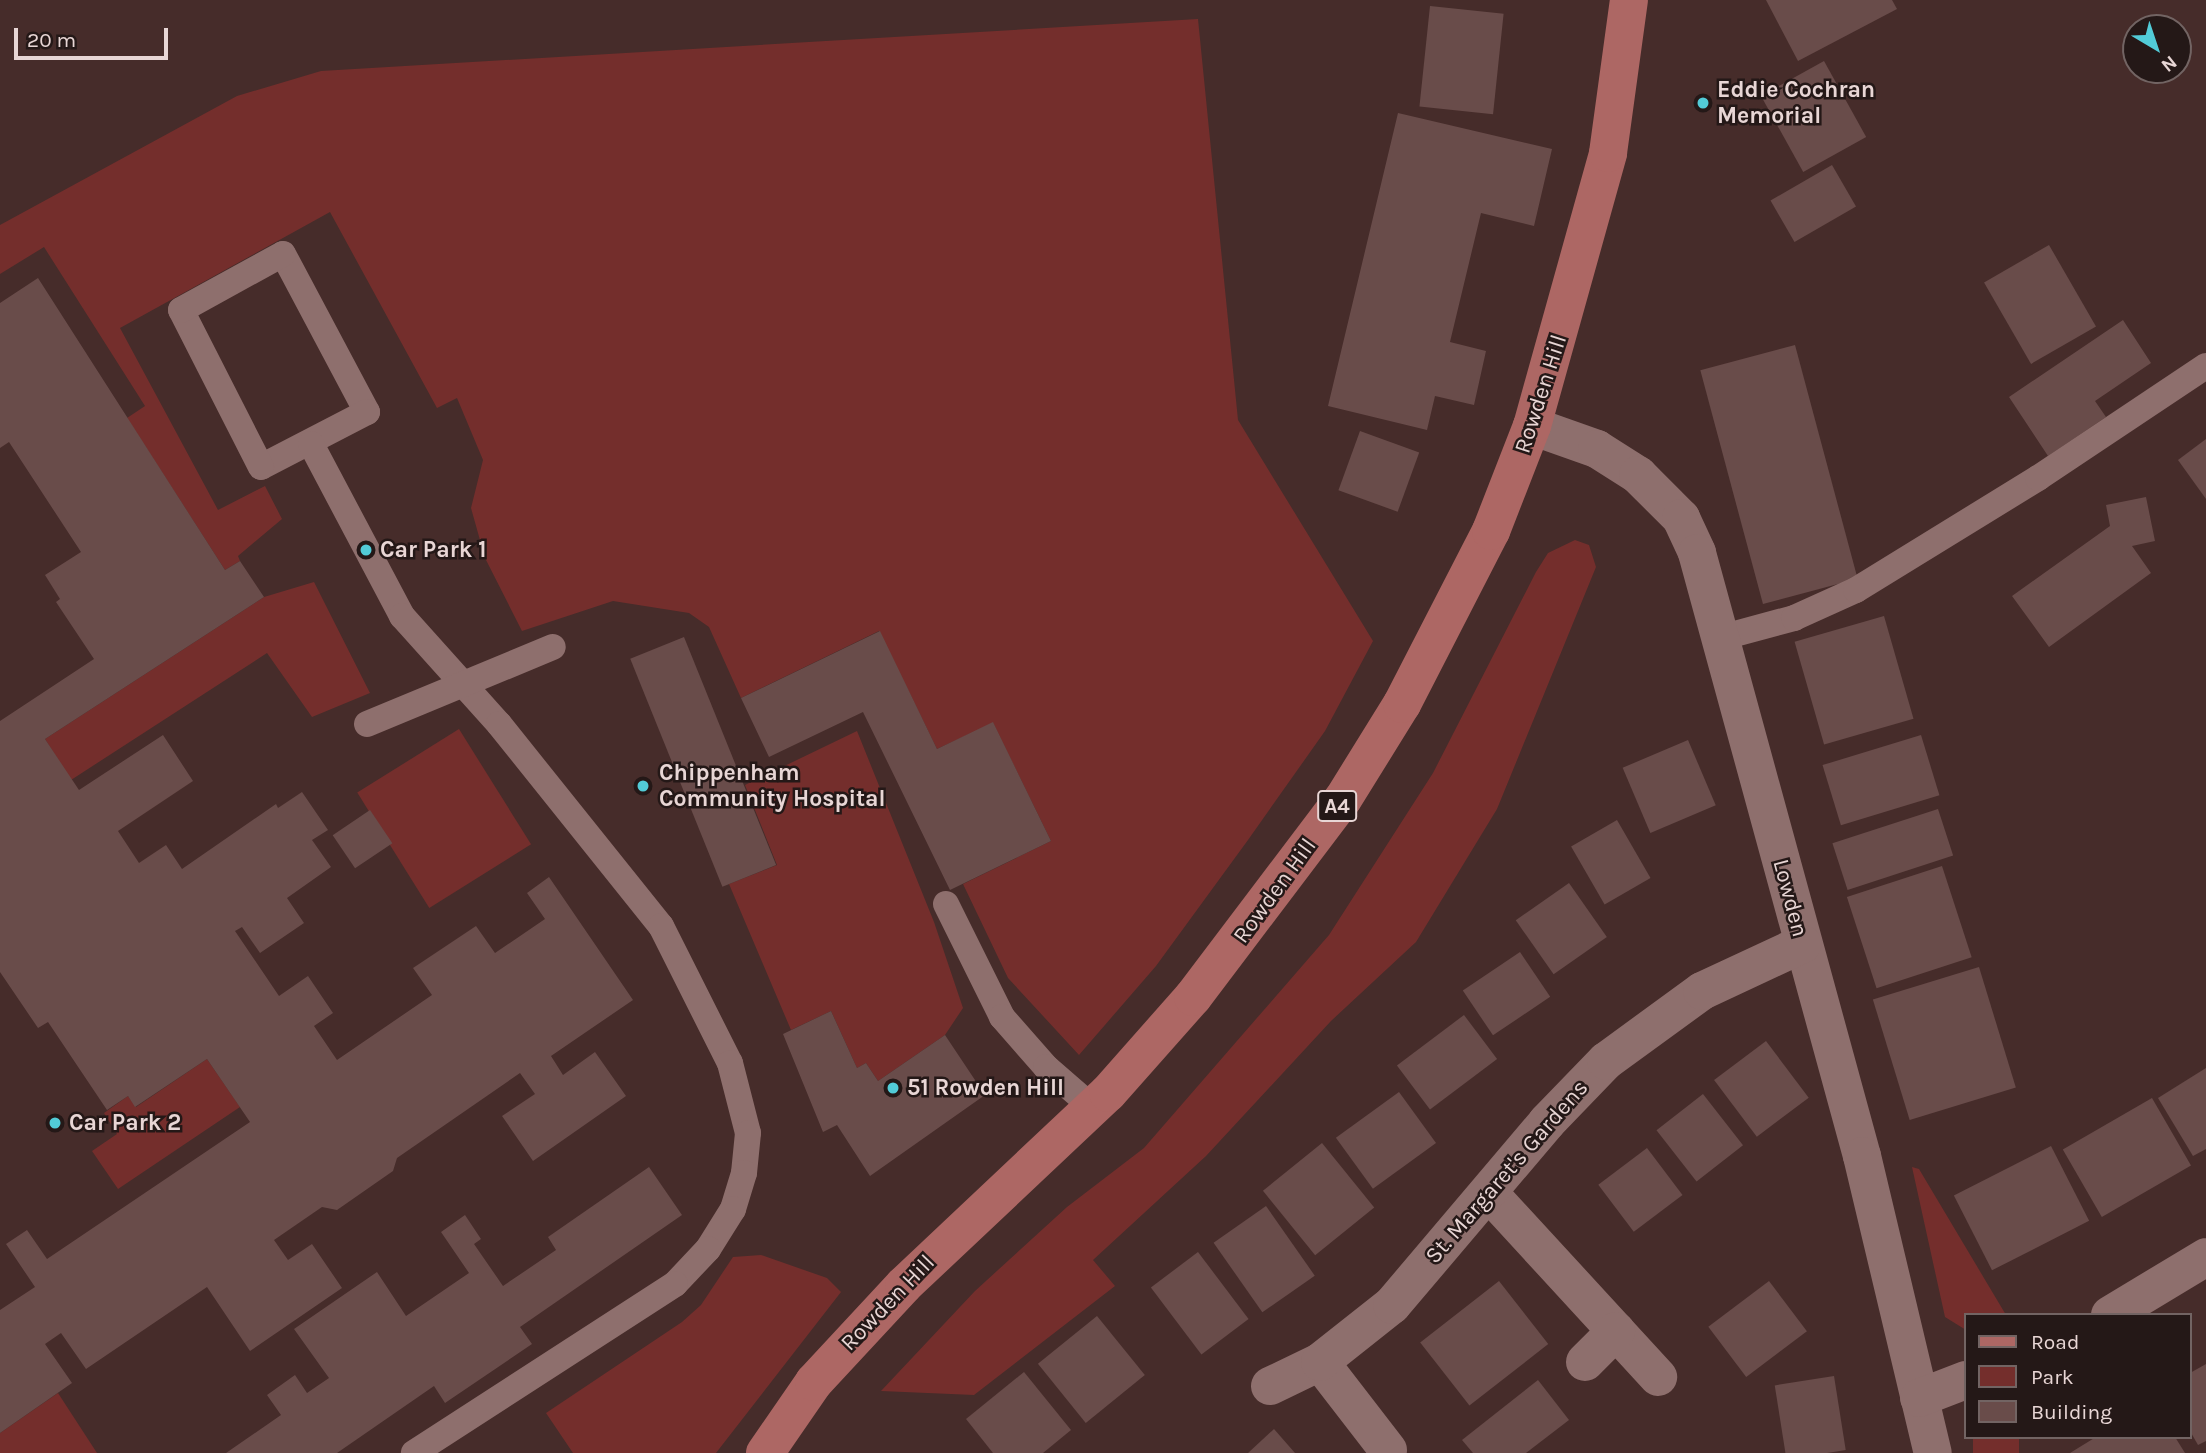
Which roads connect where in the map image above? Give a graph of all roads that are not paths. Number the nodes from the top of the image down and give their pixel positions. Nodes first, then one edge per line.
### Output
1 (1629, 0) edge
2 (2206, 366) edge
3 (1532, 426) junction
4 (312, 444) junction
5 (1720, 638) junction
6 (552, 647) dead end
7 (460, 681) junction
8 (367, 724) dead end
9 (946, 904) dead end
10 (1803, 944) junction
11 (1092, 1107) junction
12 (1489, 1193) junction
13 (2206, 1257) edge
14 (2113, 1313) edge
15 (1616, 1331) junction
16 (1320, 1362) junction
17 (1585, 1363) dead end
18 (1658, 1377) dead end
19 (1965, 1380) edge
20 (1270, 1386) dead end
21 (1919, 1398) junction
22 (1388, 1450) dead end
23 (414, 1453) edge
24 (765, 1453) edge
25 (1933, 1453) edge

1 - 3 main road, Rowden Hill / A4
2 - 5 lane
3 - 5 street, Lowden
3 - 11 main road, Rowden Hill / A4
4 - 4 lane
4 - 7 lane
5 - 10 street, Lowden
6 - 7 lane
7 - 8 lane
7 - 23 lane
9 - 11 lane
10 - 12 street, St. Margaret's Gardens
10 - 21 street, Lowden
11 - 24 main road, Rowden Hill / A4
12 - 15 street
12 - 16 street, St. Margaret's Gardens
13 - 14 street
15 - 17 street
15 - 18 street
16 - 20 street, St. Margaret's Gardens
16 - 22 street
19 - 21 street
21 - 25 street, Lowden

